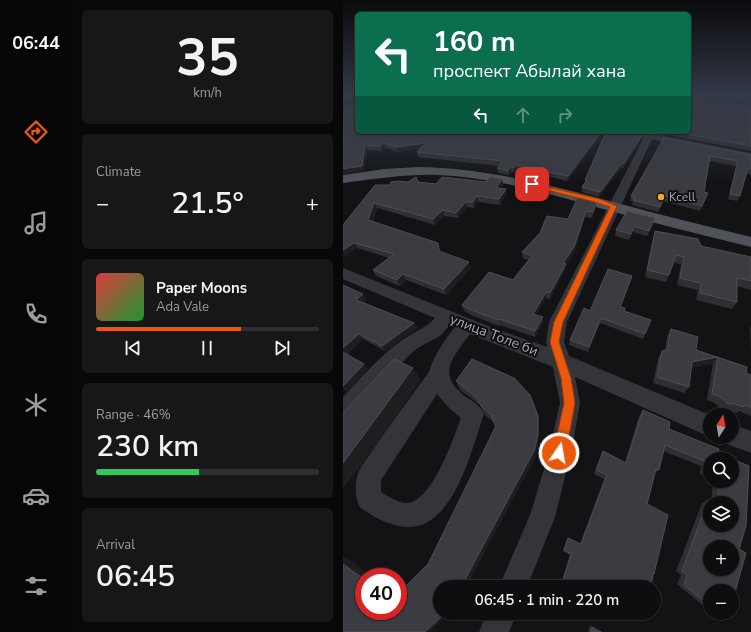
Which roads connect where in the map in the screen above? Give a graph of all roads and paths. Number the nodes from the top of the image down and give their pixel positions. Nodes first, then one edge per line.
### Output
1 (650, 134) edge
2 (751, 156) edge
3 (343, 179) edge
4 (614, 206) junction
5 (751, 242) edge
6 (343, 273) edge
7 (447, 317) junction
8 (467, 325) junction
9 (560, 362) junction
10 (438, 376) junction
11 (343, 412) edge
12 (703, 423) edge
13 (739, 438) edge
14 (751, 442) edge
15 (516, 580) edge
16 (499, 620) edge
17 (494, 632) edge

1 - 2 street
1 - 4 street
3 - 4 main road
4 - 5 main road
4 - 9 street
6 - 7 street, улица Толе би
7 - 8 street, улица Толе би
7 - 11 street
8 - 9 street, улица Толе би
8 - 10 street
9 - 12 street, улица Толе би
9 - 15 street
10 - 10 street
13 - 14 street
16 - 17 street

